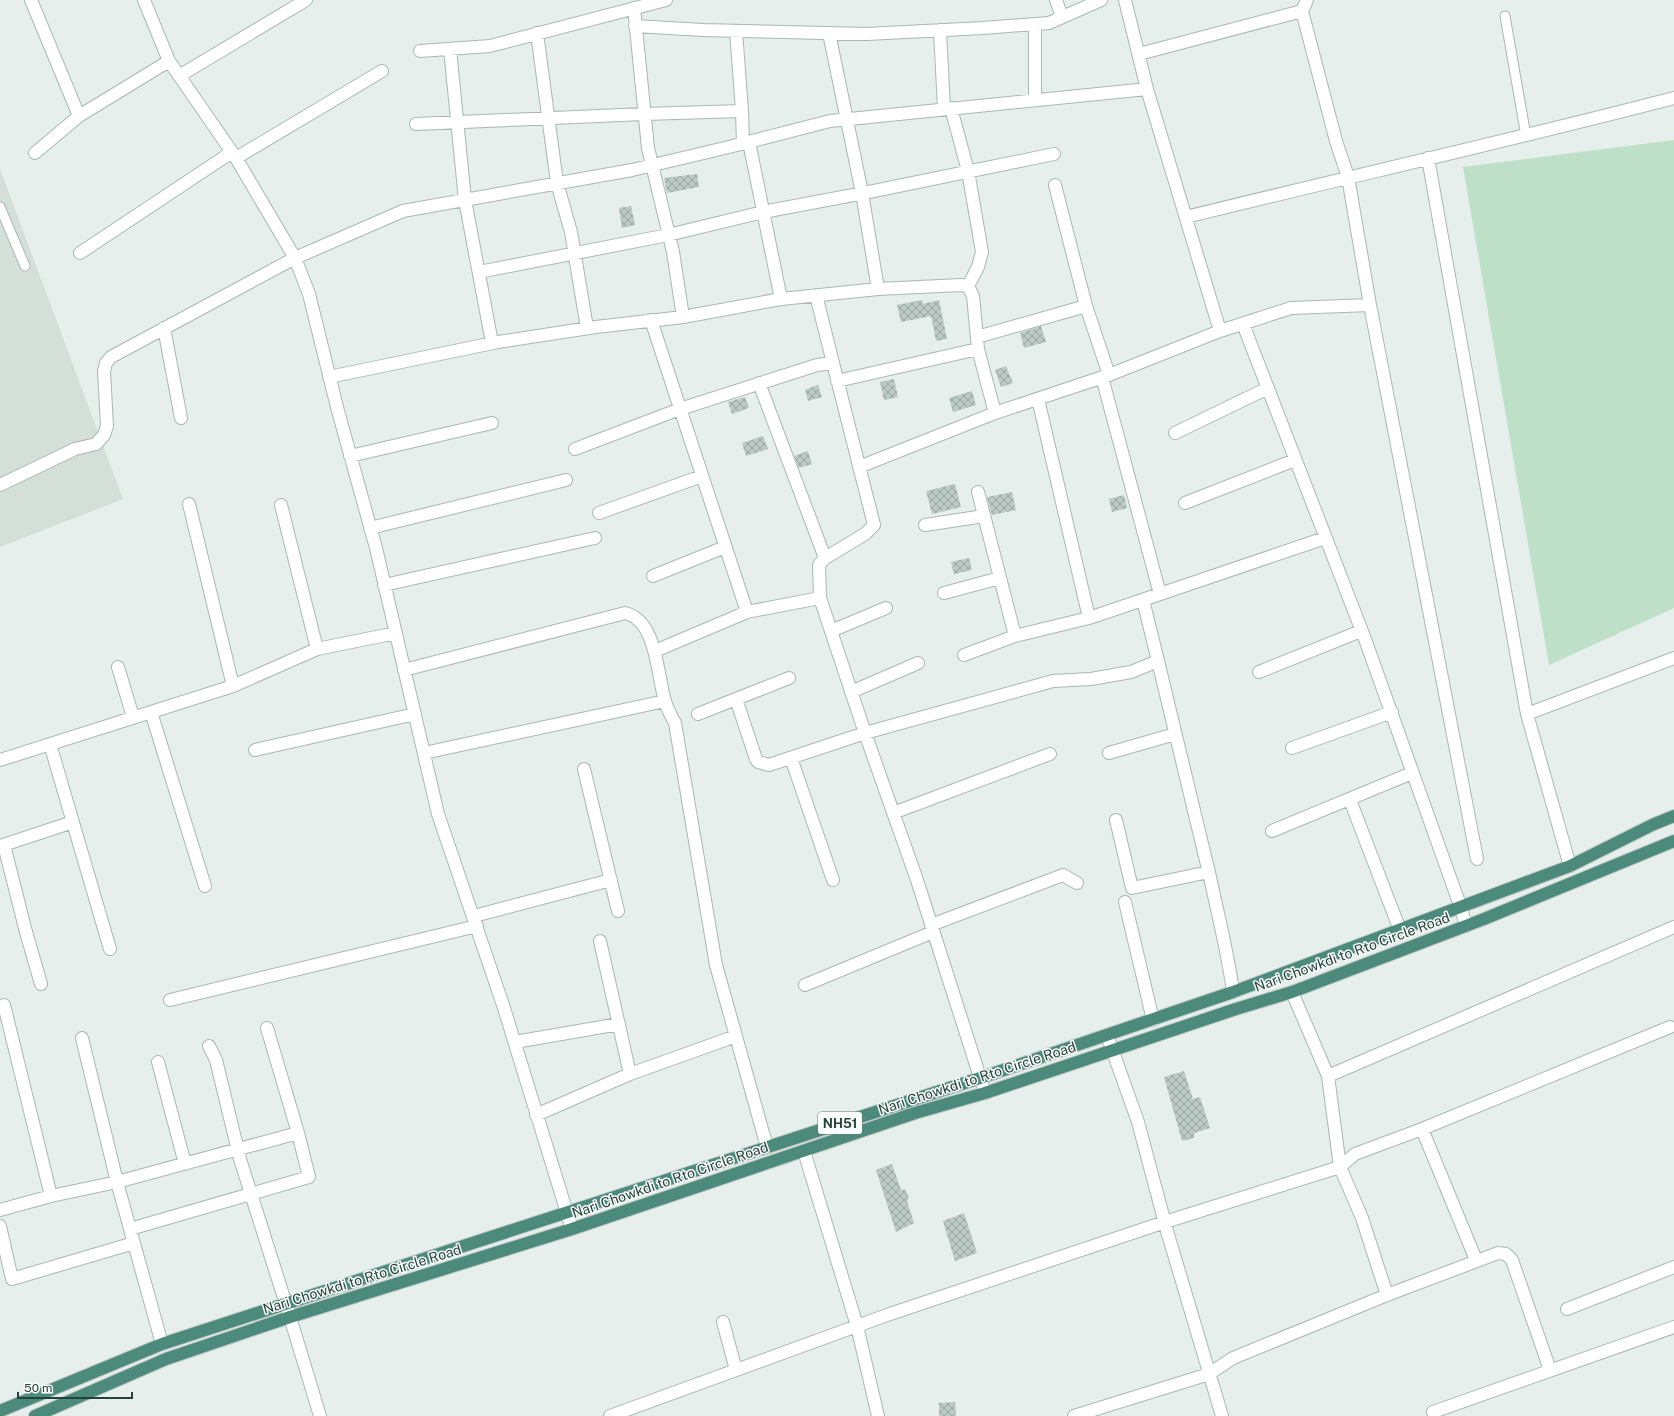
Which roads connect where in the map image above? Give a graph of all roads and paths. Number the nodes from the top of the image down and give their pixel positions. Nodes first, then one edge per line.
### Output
1 (31, 0) edge
2 (144, 0) edge
3 (306, 0) edge
4 (666, 0) edge
5 (1056, 0) edge
6 (1101, 0) edge
7 (1125, 0) edge
8 (1304, 6) edge
9 (634, 8) junction
10 (1505, 16) dead end
11 (1062, 17) junction
12 (1035, 24) junction
13 (635, 26) junction
14 (940, 30) junction
15 (736, 31) junction
16 (537, 33) junction
17 (829, 33) junction
18 (450, 49) junction
19 (420, 51) dead end
20 (1139, 54) junction
21 (169, 61) junction
22 (382, 71) dead end
23 (179, 76) junction
24 (1147, 89) junction
25 (1674, 98) edge
26 (1036, 100) junction
27 (948, 108) junction
28 (742, 111) junction
29 (644, 114) junction
30 (79, 116) junction
31 (548, 119) junction
32 (847, 119) junction
33 (457, 123) junction
34 (416, 124) dead end
35 (1526, 136) junction
36 (746, 143) junction
37 (35, 153) dead end
38 (1054, 154) dead end
39 (234, 155) junction
40 (1428, 158) junction
41 (651, 165) junction
42 (968, 171) junction
43 (1348, 177) junction
44 (557, 183) junction
45 (1055, 186) dead end
46 (862, 193) junction
47 (465, 200) junction
48 (0, 207) edge
49 (763, 212) junction
50 (1186, 217) junction
51 (668, 235) junction
52 (80, 253) dead end
53 (574, 253) junction
54 (295, 258) junction
55 (25, 266) dead end
56 (479, 272) junction
57 (968, 286) junction
58 (878, 289) junction
59 (816, 296) junction
60 (781, 299) junction
61 (1370, 305) junction
62 (1086, 306) junction
63 (683, 316) junction
64 (651, 320) junction
65 (1243, 324) junction
66 (164, 328) junction
67 (587, 328) junction
68 (1220, 331) junction
69 (977, 337) junction
70 (492, 343) junction
71 (978, 350) junction
72 (833, 363) junction
73 (1106, 376) junction
74 (329, 377) junction
75 (837, 381) junction
76 (759, 383) junction
77 (1268, 388) junction
78 (1038, 399) junction
79 (680, 408) junction
80 (995, 413) junction
81 (181, 418) dead end
82 (492, 423) dead end
83 (1175, 433) dead end
84 (576, 449) dead end
85 (350, 456) junction
86 (1295, 460) junction
87 (859, 466) junction
88 (702, 476) junction
89 (566, 480) dead end
90 (0, 485) edge
91 (978, 492) dead end
92 (1185, 503) dead end
93 (189, 504) dead end
94 (281, 505) dead end
95 (599, 513) dead end
96 (984, 516) junction
97 (925, 525) dead end
98 (370, 528) junction
99 (595, 538) dead end
100 (1325, 538) junction
101 (725, 547) junction
102 (824, 558) junction
103 (653, 576) dead end
104 (1000, 578) junction
105 (384, 585) junction
106 (944, 593) dead end
107 (1160, 594) junction
108 (820, 598) junction
109 (1143, 600) junction
110 (886, 608) dead end
111 (747, 612) junction
112 (1088, 618) junction
113 (831, 631) junction
114 (1362, 631) junction
115 (396, 632) junction
116 (1015, 636) junction
117 (317, 649) junction
118 (655, 651) junction
119 (964, 655) dead end
120 (1674, 658) edge
121 (1158, 661) junction
122 (918, 663) dead end
123 (118, 667) dead end
124 (404, 670) junction
125 (1259, 672) dead end
126 (789, 678) dead end
127 (233, 686) junction
128 (851, 692) junction
129 (736, 699) junction
130 (665, 701) junction
131 (150, 712) junction
132 (1392, 712) junction
133 (415, 714) junction
134 (698, 714) dead end
135 (1527, 714) junction
136 (133, 717) junction
137 (865, 733) junction
138 (1175, 734) junction
139 (50, 744) junction
140 (1292, 748) dead end
141 (255, 750) dead end
142 (424, 753) junction
143 (1109, 753) dead end
144 (1050, 754) dead end
145 (1, 758) edge
146 (791, 758) junction
147 (584, 769) dead end
148 (1412, 774) junction
149 (1350, 800) junction
150 (893, 813) junction
151 (1674, 816) edge
152 (1116, 820) dead end
153 (73, 822) junction
154 (1272, 831) dead end
155 (1674, 841) edge
156 (2, 845) edge
157 (1477, 859) dead end
158 (1570, 866) junction
159 (1208, 872) junction
160 (611, 880) junction
161 (833, 880) dead end
162 (1077, 883) dead end
163 (205, 886) dead end
164 (1125, 902) dead end
165 (1461, 908) junction
166 (618, 911) dead end
167 (475, 921) junction
168 (1466, 926) junction
169 (932, 928) junction
170 (1674, 928) edge
171 (1400, 930) junction
172 (600, 941) dead end
173 (110, 949) dead end
174 (41, 984) dead end
175 (805, 985) dead end
176 (1233, 992) junction
177 (1292, 992) junction
178 (170, 1000) dead end
179 (4, 1005) dead end
180 (1153, 1020) junction
181 (619, 1024) junction
182 (267, 1028) dead end
183 (1673, 1030) edge
184 (1107, 1035) junction
185 (736, 1036) junction
186 (82, 1038) dead end
187 (515, 1042) junction
188 (209, 1046) dead end
189 (1112, 1051) junction
190 (158, 1062) dead end
191 (630, 1074) junction
192 (1328, 1076) junction
193 (980, 1078) junction
194 (985, 1093) junction
195 (536, 1115) junction
196 (1422, 1128) junction
197 (298, 1133) junction
198 (767, 1146) junction
199 (237, 1149) junction
200 (804, 1151) junction
201 (185, 1164) junction
202 (1340, 1166) junction
203 (117, 1182) junction
204 (251, 1195) junction
205 (51, 1196) junction
206 (0, 1210) edge
207 (566, 1212) junction
208 (1165, 1222) junction
209 (0, 1226) edge
210 (130, 1229) junction
211 (572, 1229) junction
212 (134, 1243) junction
213 (1476, 1260) junction
214 (1674, 1267) edge
215 (1387, 1294) junction
216 (286, 1303) junction
217 (1567, 1310) dead end
218 (290, 1317) junction
219 (724, 1322) dead end
220 (857, 1326) junction
221 (1674, 1327) edge
222 (162, 1344) junction
223 (736, 1370) junction
224 (1550, 1370) junction
225 (1209, 1374) junction
226 (0, 1411) edge
227 (1433, 1412) dead end
228 (35, 1416) edge
229 (320, 1416) edge
230 (610, 1416) edge
231 (878, 1416) edge
232 (1074, 1416) edge
233 (1222, 1416) edge

1 - 30 street
2 - 21 street
3 - 23 street
4 - 9 street
5 - 11 street
6 - 11 street
7 - 20 street
8 - 20 street
8 - 43 street
9 - 13 street
9 - 16 street
10 - 35 lane
11 - 12 street
12 - 14 street
12 - 26 street
13 - 15 street
13 - 29 street
14 - 17 street
14 - 27 street
15 - 17 street
15 - 28 street
16 - 18 street
16 - 31 street
17 - 32 street
18 - 19 street
18 - 33 street
20 - 24 street
21 - 23 street
21 - 30 street
22 - 39 street
23 - 39 street
24 - 26 street
24 - 50 street
25 - 35 street
26 - 27 street
27 - 32 street
27 - 42 street
28 - 29 street
28 - 36 street
29 - 31 street
29 - 41 street
30 - 37 street
31 - 33 street
31 - 44 street
32 - 36 street
32 - 46 street
33 - 34 street
33 - 47 street
35 - 40 street
36 - 41 street
36 - 49 street
38 - 42 street
39 - 52 street
39 - 54 street
40 - 43 street
40 - 135 street
41 - 44 street
41 - 51 street
42 - 46 street
42 - 57 street
43 - 50 street
43 - 61 street
44 - 47 street
44 - 53 street
45 - 62 street
46 - 49 street
46 - 58 street
47 - 54 street
47 - 56 street
48 - 55 lane
49 - 51 street
49 - 60 street
50 - 68 street
51 - 53 street
51 - 63 street
53 - 56 street
53 - 67 street
54 - 66 street
54 - 74 street
56 - 70 street
57 - 58 street
57 - 69 street
58 - 59 street
59 - 60 street
59 - 72 street
60 - 63 street
61 - 65 street
61 - 157 street
62 - 69 street
62 - 73 street
63 - 64 street
64 - 67 street
64 - 79 street
65 - 68 street
65 - 77 street
66 - 81 street
66 - 90 street
67 - 70 street
68 - 73 street
69 - 71 street
70 - 74 street
71 - 75 street
71 - 80 street
72 - 75 street
72 - 76 street
73 - 78 street
73 - 107 street
74 - 85 street
75 - 87 street
76 - 79 street
76 - 102 street
77 - 83 street
77 - 86 street
78 - 80 street
78 - 112 street
79 - 84 street
79 - 88 street
80 - 87 street
82 - 85 street
85 - 98 street
86 - 92 street
86 - 100 street
87 - 102 street
88 - 95 street
88 - 101 street
89 - 98 street
91 - 96 street
93 - 127 street
94 - 117 street
96 - 97 street
96 - 104 street
98 - 105 street
99 - 105 street
100 - 107 street
100 - 114 street
101 - 103 street
101 - 111 street
102 - 108 street
104 - 106 street
104 - 116 street
105 - 115 street
107 - 109 street
108 - 111 street
108 - 113 street
109 - 112 street
109 - 121 street
110 - 113 street
111 - 118 street
112 - 116 street
113 - 128 street
114 - 125 street
114 - 132 street
115 - 117 street
115 - 124 street
116 - 119 street
117 - 127 street
118 - 124 street
118 - 130 street
120 - 135 street
121 - 137 street
121 - 138 street
122 - 128 street
123 - 136 street
124 - 133 street
126 - 129 street
127 - 131 street
128 - 137 street
129 - 134 street
129 - 146 street
130 - 142 street
130 - 185 street
131 - 136 street
131 - 163 street
132 - 140 street
132 - 148 street
133 - 141 street
133 - 142 street
135 - 158 street
136 - 139 street
137 - 146 street
137 - 150 street
138 - 143 street
138 - 159 street
139 - 145 street
139 - 153 street
142 - 167 street
144 - 150 street
146 - 161 street
147 - 160 street
148 - 149 street
148 - 165 street
149 - 154 street
149 - 171 street
150 - 169 street
151 - 158 highway, NH51
152 - 159 street
153 - 156 street
153 - 173 street
155 - 168 highway, Nari Chowkdi to Rto Circle Road / NH51
156 - 174 street
158 - 165 highway, NH51
159 - 176 street
160 - 166 street
160 - 167 street
162 - 169 street
164 - 180 street
165 - 168 street
165 - 171 highway, NH51
167 - 178 street
167 - 187 street
168 - 177 highway, Nari Chowkdi to Rto Circle Road / NH51
169 - 175 street
169 - 193 street
170 - 192 street
171 - 176 highway, NH51
172 - 181 street
176 - 180 highway, NH51
177 - 189 highway, Nari Chowkdi to Rto Circle Road / NH51
177 - 192 street
179 - 205 street
180 - 184 highway, NH51
181 - 187 street
181 - 191 street
182 - 197 street
183 - 196 street
184 - 189 street
184 - 193 highway, NH51
185 - 191 street
185 - 198 street
186 - 203 street
187 - 195 street
188 - 199 street
189 - 194 highway, Nari Chowkdi to Rto Circle Road / NH51
189 - 208 street
190 - 201 street
191 - 195 street
192 - 202 street
193 - 194 street
193 - 198 highway, NH51
194 - 200 highway, Nari Chowkdi to Rto Circle Road / NH51
195 - 207 street
196 - 202 street
196 - 213 street
197 - 199 street
197 - 204 street
198 - 207 highway, NH51
199 - 201 street
199 - 204 street
200 - 211 highway, Nari Chowkdi to Rto Circle Road / NH51
200 - 220 street
201 - 203 street
202 - 208 street
202 - 215 street
203 - 205 street
203 - 210 street
204 - 210 street
204 - 216 street
205 - 206 street
207 - 211 street
207 - 216 highway, NH51
208 - 220 street
208 - 225 street
209 - 212 street
210 - 212 street
211 - 218 highway, Nari Chowkdi to Rto Circle Road / NH51
212 - 222 street
213 - 215 street
213 - 224 street
214 - 217 street
215 - 225 street
216 - 218 street
216 - 222 highway, NH51
218 - 228 highway, Nari Chowkdi to Rto Circle Road / NH51
218 - 229 street
219 - 223 street
220 - 223 street
220 - 231 street
221 - 224 street
222 - 226 highway, NH51
223 - 230 street
224 - 227 street
225 - 232 street
225 - 233 street

